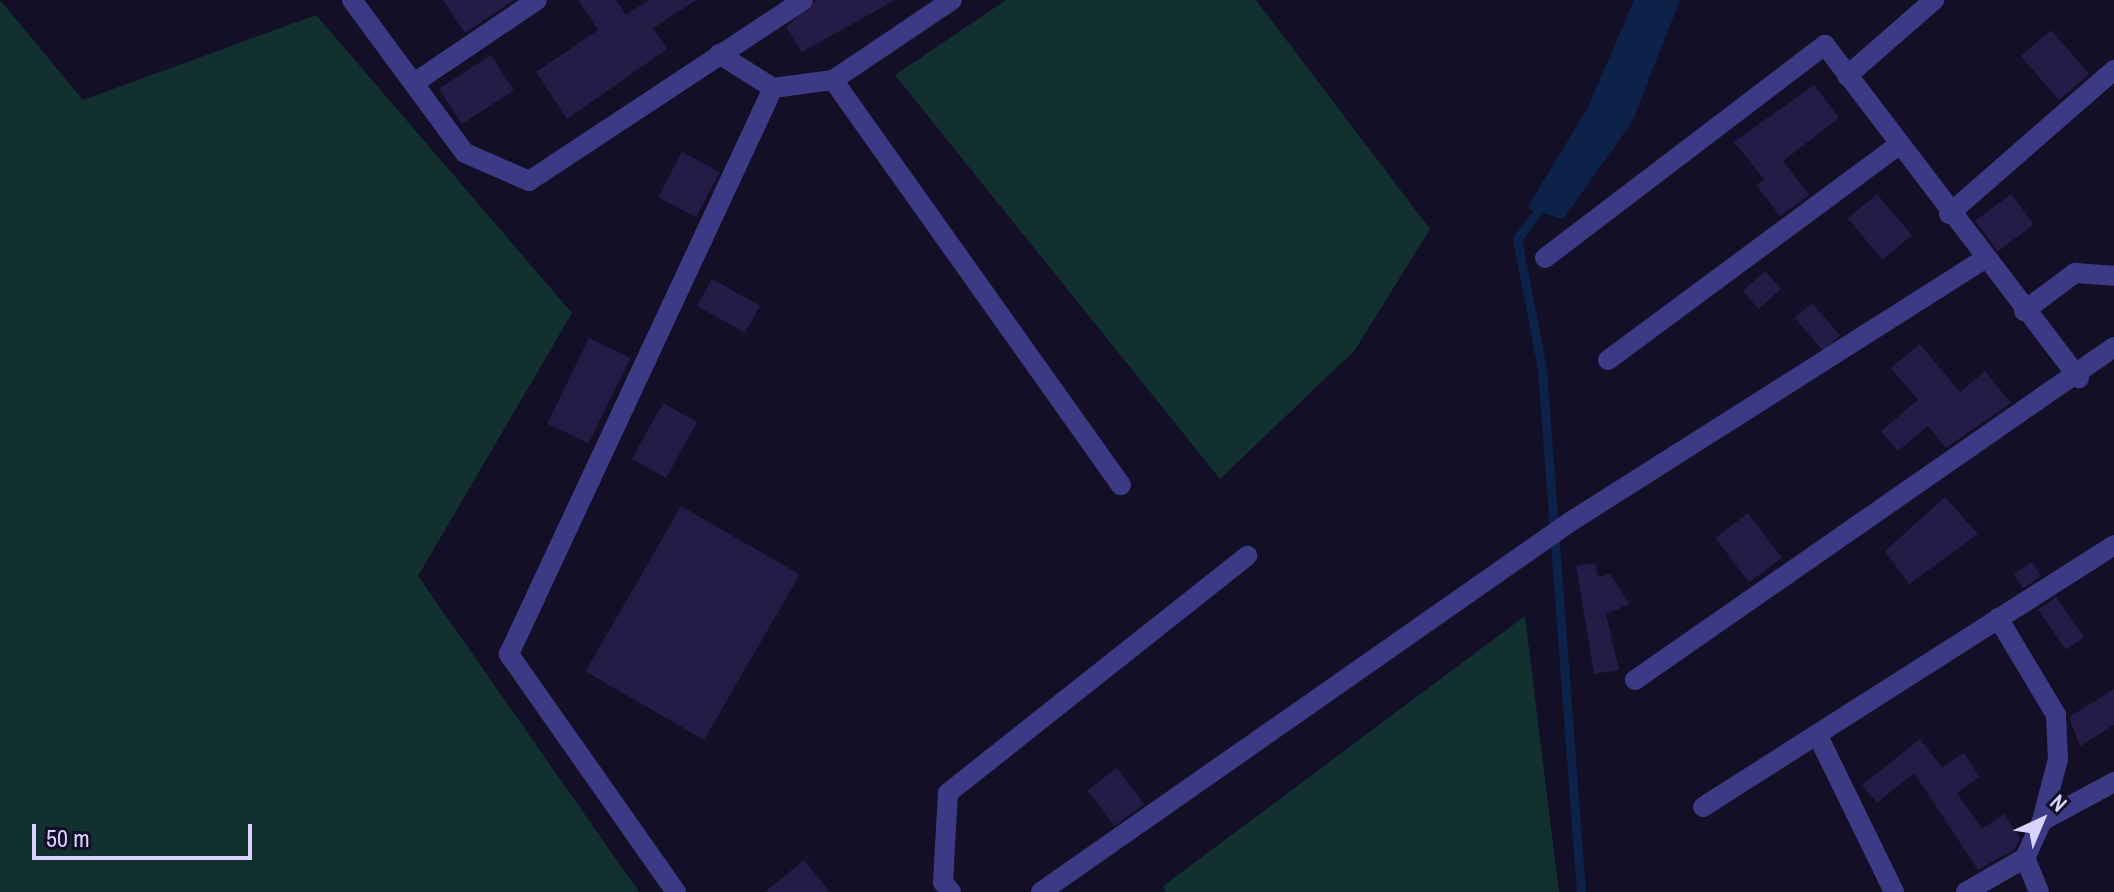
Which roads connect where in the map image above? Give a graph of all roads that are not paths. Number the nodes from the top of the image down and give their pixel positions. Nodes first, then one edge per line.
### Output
1 (352, 0) edge
2 (537, 0) edge
3 (803, 0) edge
4 (952, 0) edge
5 (1934, 0) edge
6 (719, 54) junction
7 (2114, 70) edge
8 (1847, 76) junction
9 (833, 80) junction
10 (414, 83) junction
11 (773, 88) junction
12 (1897, 146) junction
13 (1949, 214) junction
14 (1545, 258) dead end
15 (1985, 259) junction
16 (2114, 276) edge
17 (2024, 311) junction
18 (2114, 347) edge
19 (1608, 360) dead end
20 (2079, 378) junction
21 (1121, 485) dead end
22 (2114, 545) edge
23 (1247, 556) dead end
24 (1998, 618) junction
25 (1635, 680) dead end
26 (1817, 734) junction
27 (2114, 782) edge
28 (1703, 807) dead end
29 (2042, 821) junction
30 (2025, 858) junction
31 (676, 892) edge
32 (951, 892) edge
33 (1041, 892) edge
34 (1894, 892) edge
35 (1966, 892) edge
36 (2039, 892) edge

1 - 10 street
2 - 10 street
3 - 6 street
4 - 9 street
5 - 8 street
6 - 10 street
6 - 11 street
7 - 13 street
8 - 12 street
8 - 14 street
9 - 11 street
9 - 21 street
11 - 31 street
12 - 13 street
12 - 19 street
13 - 15 street
15 - 17 street
15 - 33 street
16 - 17 street
17 - 20 street
18 - 20 street
20 - 25 street
22 - 24 street
23 - 32 street
24 - 26 street
24 - 29 street
26 - 28 street
26 - 34 street
27 - 29 street
29 - 30 street
30 - 35 street
30 - 36 street

